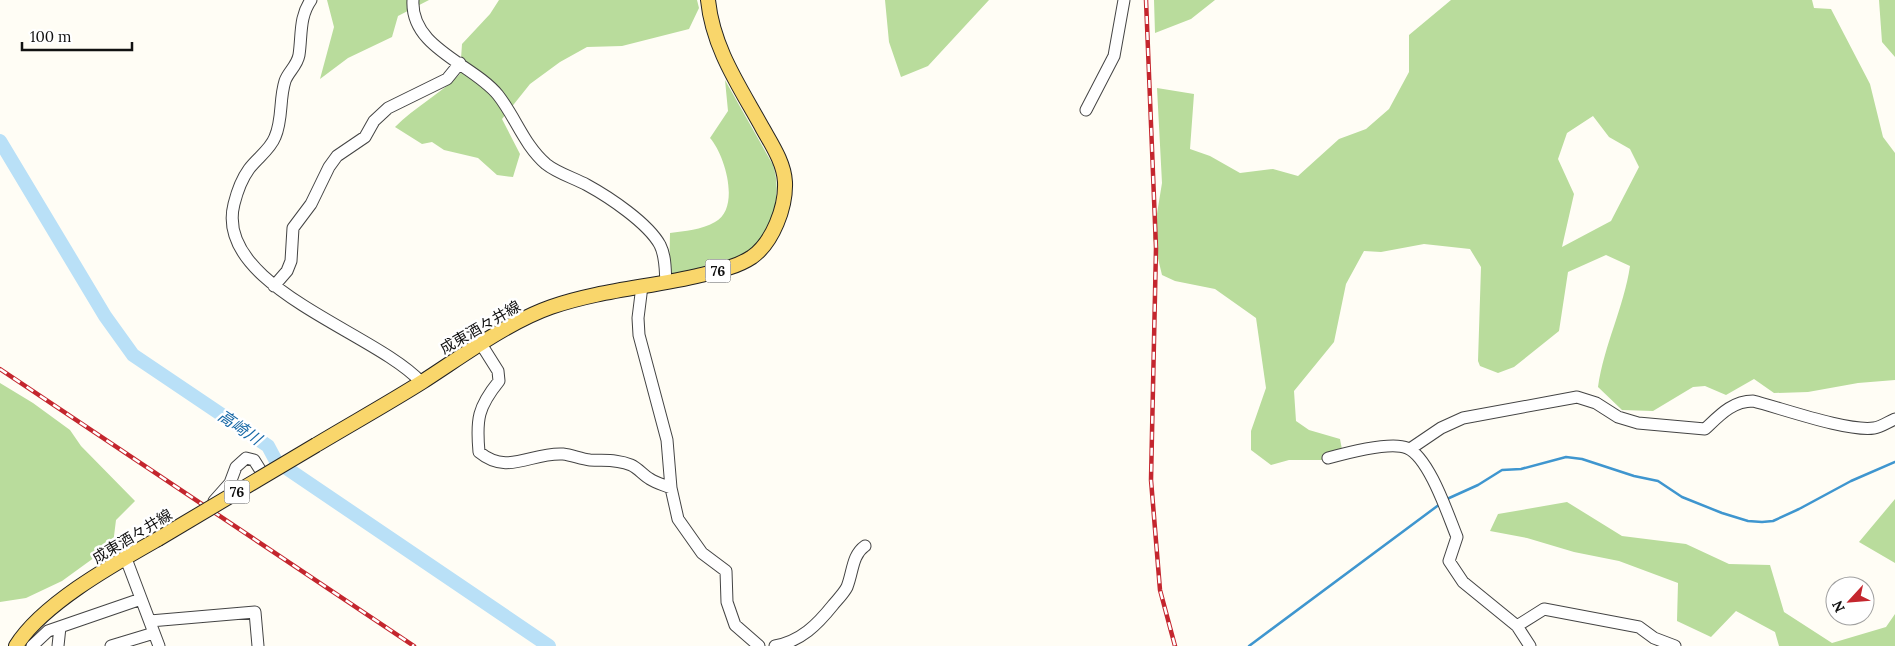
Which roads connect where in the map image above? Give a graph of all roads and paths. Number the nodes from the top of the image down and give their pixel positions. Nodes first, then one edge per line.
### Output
1 (310, 0) edge
2 (413, 0) edge
3 (708, 0) edge
4 (1124, 0) edge
5 (460, 63) junction
6 (1086, 110) dead end
7 (666, 283) junction
8 (274, 286) junction
9 (642, 286) junction
10 (481, 344) junction
11 (421, 382) junction
12 (1895, 419) edge
13 (1410, 449) junction
14 (1328, 458) dead end
15 (264, 476) junction
16 (671, 488) junction
17 (214, 502) dead end
18 (866, 546) dead end
19 (127, 556) junction
20 (142, 599) junction
21 (150, 621) junction
22 (1517, 626) junction
23 (60, 627) junction
24 (154, 633) junction
25 (16, 646) edge
26 (32, 646) edge
27 (58, 646) edge
28 (111, 646) edge
29 (159, 646) edge
30 (258, 646) edge
31 (759, 646) edge
32 (775, 646) edge
33 (1530, 646) edge
34 (1675, 646) edge

1 - 8 street
2 - 5 street
3 - 7 main road, 成東酒々井線 / 76
4 - 6 street
5 - 7 street
5 - 8 street
7 - 9 main road, 成東酒々井線 / 76
8 - 11 street
9 - 10 main road, 成東酒々井線 / 76
9 - 16 street
10 - 11 main road, 成東酒々井線 / 76
10 - 16 street
11 - 15 main road, 成東酒々井線 / 76, bridge
12 - 13 street
13 - 14 street
13 - 22 street
15 - 17 street
15 - 19 main road, 成東酒々井線 / 76, bridge
16 - 31 street
18 - 32 street
19 - 20 street
19 - 25 main road, 成東酒々井線 / 76
20 - 21 street
20 - 23 street
21 - 24 street
21 - 30 street
22 - 33 street
22 - 34 street
23 - 26 street
23 - 27 street
24 - 28 street
24 - 29 street

